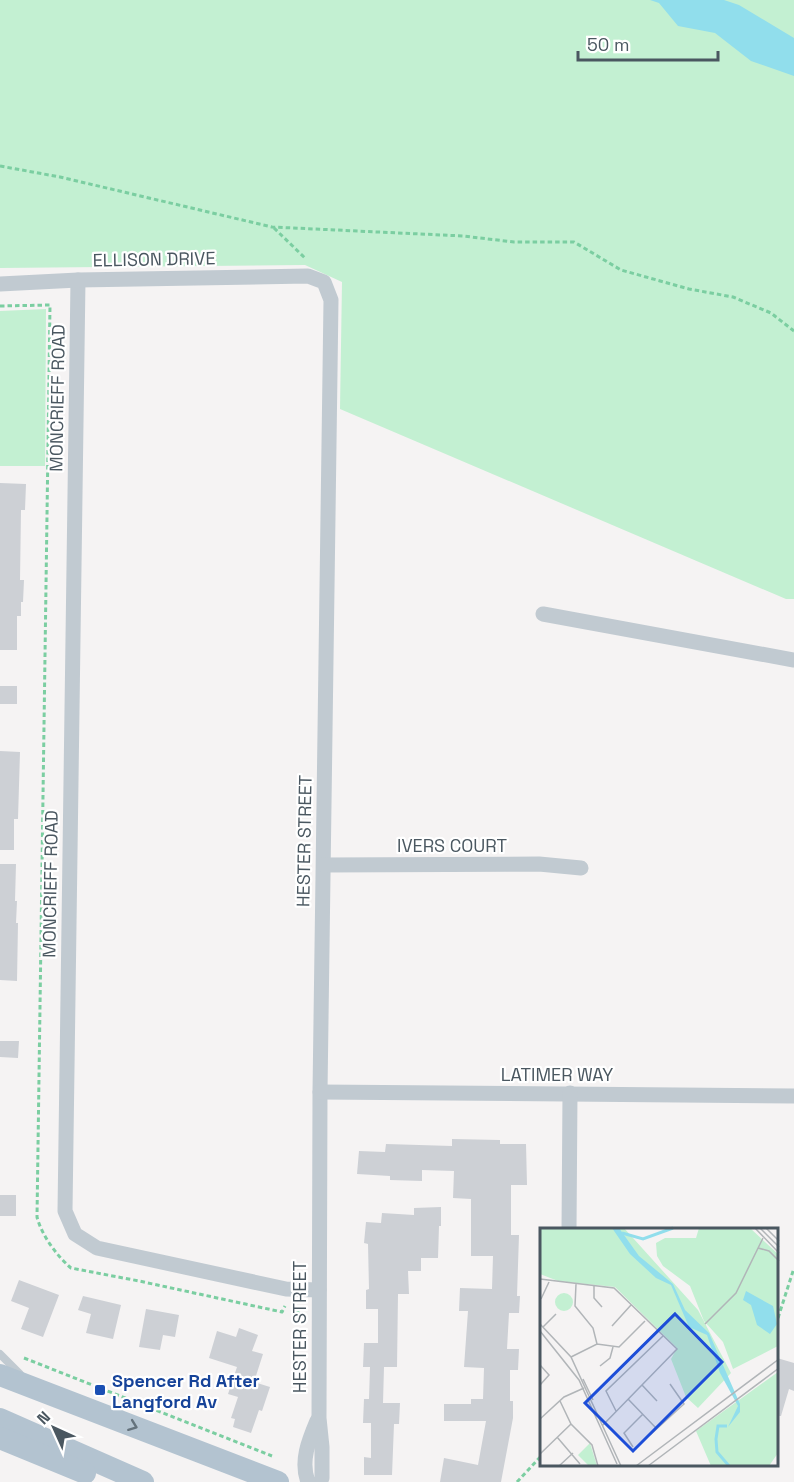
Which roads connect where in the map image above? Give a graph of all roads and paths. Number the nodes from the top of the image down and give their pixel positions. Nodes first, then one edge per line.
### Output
1 (0, 166) edge
2 (272, 227) junction
3 (308, 276) junction
4 (78, 280) junction
5 (0, 284) edge
6 (0, 306) edge
7 (794, 331) edge
8 (543, 614) dead end
9 (794, 660) edge
10 (324, 865) junction
11 (581, 868) dead end
12 (320, 1092) junction
13 (570, 1093) junction
14 (794, 1096) edge
15 (569, 1228) edge
16 (794, 1268) edge
17 (319, 1290) junction
18 (779, 1312) edge
19 (302, 1320) dead end
20 (0, 1354) edge
21 (22, 1357) dead end
22 (0, 1375) edge
23 (37, 1389) junction
24 (319, 1418) junction
25 (0, 1419) edge
26 (0, 1438) edge
27 (275, 1457) dead end
28 (540, 1457) edge
29 (142, 1482) edge
30 (279, 1482) edge
31 (308, 1482) edge
32 (320, 1482) edge
33 (517, 1482) edge

1 - 2 path
2 - 3 path
2 - 7 path
3 - 4 street, ELLISON DRIVE
3 - 10 street, HESTER STREET
4 - 5 street, ELLISON DRIVE
4 - 17 street, MONCRIEFF ROAD
6 - 19 path
8 - 9 street
10 - 11 street, IVERS COURT
10 - 12 street, HESTER STREET
12 - 13 street, LATIMER WAY
12 - 17 street, HESTER STREET
13 - 14 street, LATIMER WAY
13 - 15 street
16 - 18 path
17 - 24 street, HESTER STREET
20 - 23 lane
21 - 27 path
22 - 23 main road
23 -> 30 main road
24 - 31 street, HESTER STREET
24 - 32 street, HESTER STREET
25 - 29 main road
26 - 29 main road
28 - 33 path

